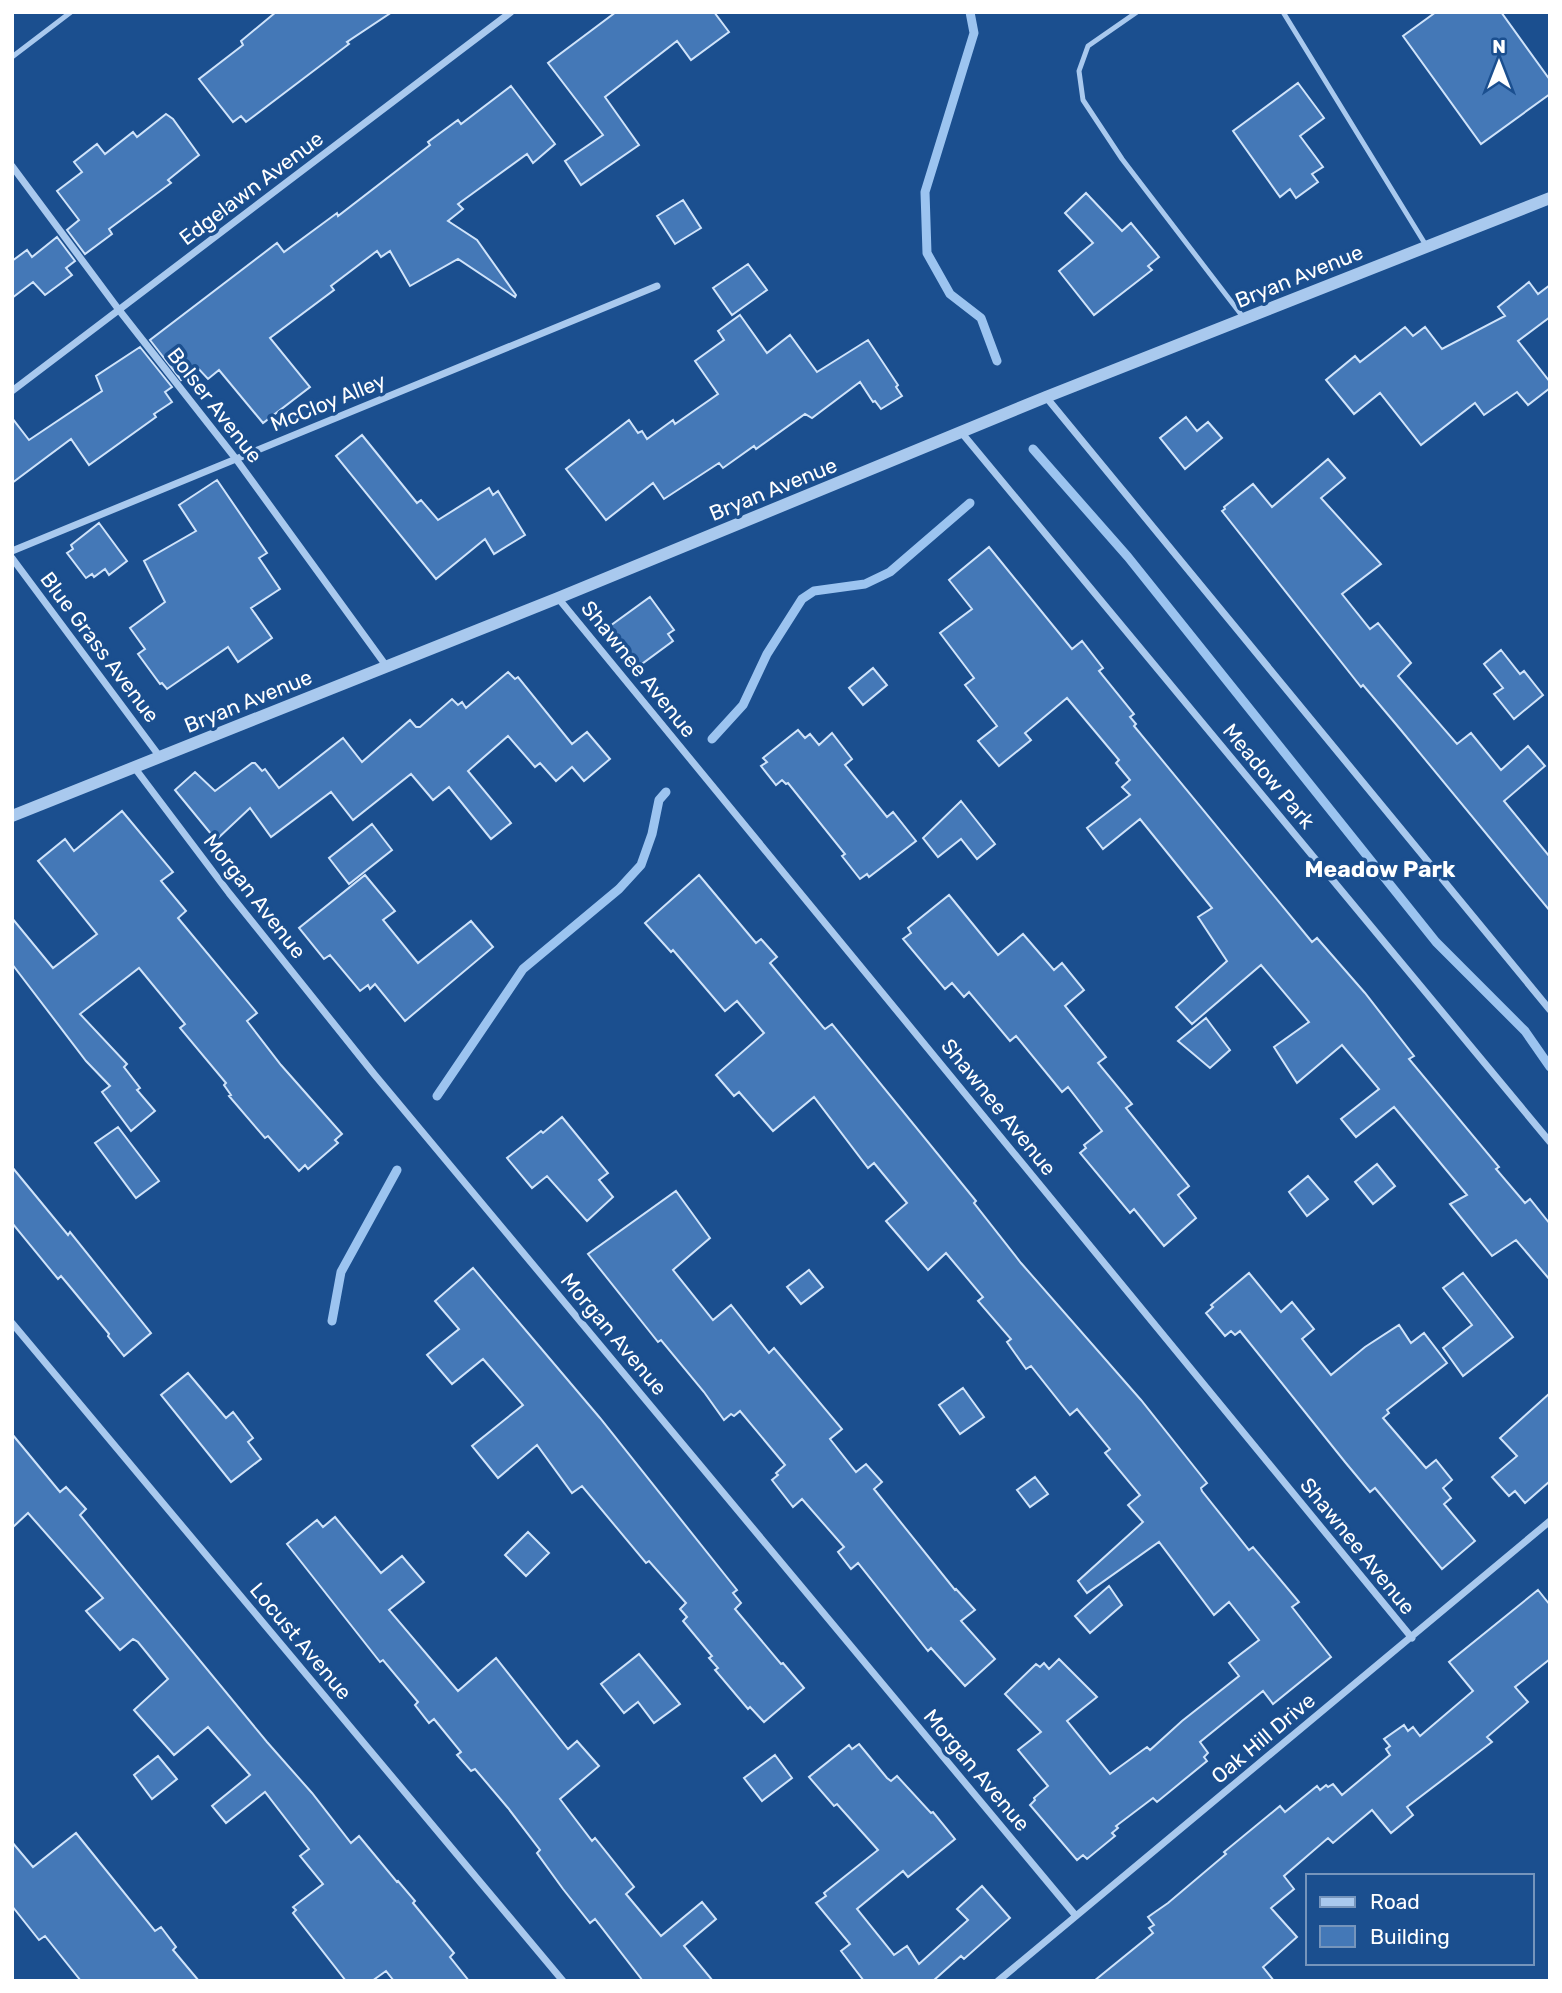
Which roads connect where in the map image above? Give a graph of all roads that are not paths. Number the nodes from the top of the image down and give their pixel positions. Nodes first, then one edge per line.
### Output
1 (71, 12) edge
2 (511, 12) edge
3 (1137, 12) edge
4 (1283, 12) edge
5 (12, 57) edge
6 (12, 166) edge
7 (1550, 198) edge
8 (1427, 247) junction
9 (657, 286) dead end
10 (119, 310) junction
11 (1244, 319) junction
12 (12, 391) edge
13 (1046, 397) junction
14 (961, 432) junction
15 (236, 459) junction
16 (12, 551) edge
17 (12, 558) edge
18 (558, 598) junction
19 (387, 667) junction
20 (160, 757) junction
21 (134, 767) junction
22 (12, 816) edge
23 (1550, 1010) edge
24 (1550, 1142) edge
25 (12, 1323) edge
26 (1550, 1521) edge
27 (1412, 1638) junction
28 (1076, 1916) junction
29 (563, 1981) edge
30 (998, 1981) edge

1 - 5 lane
2 - 10 street, Edgelawn Avenue
3 - 11 lane
4 - 8 lane
6 - 10 street, Bolser Avenue
7 - 8 street, Bryan Avenue
8 - 11 street, Bryan Avenue
9 - 15 street, McCloy Alley
10 - 12 street, Edgelawn Avenue
10 - 15 street, Bolser Avenue
11 - 13 street, Bryan Avenue
13 - 14 street, Bryan Avenue
13 - 23 street
14 - 18 street, Bryan Avenue
14 - 24 street, Meadow Park
15 - 16 street, McCloy Alley
15 - 19 street, Bolser Avenue
17 - 20 street, Blue Grass Avenue
18 - 19 street, Bryan Avenue
18 - 27 street, Shawnee Avenue
19 - 20 street, Bryan Avenue
20 - 21 street, Bryan Avenue
21 - 22 street, Bryan Avenue
21 - 28 street, Morgan Avenue
25 - 29 street, Locust Avenue
26 - 27 street, Oak Hill Drive
27 - 28 street, Oak Hill Drive
28 - 30 street, Oak Hill Drive

